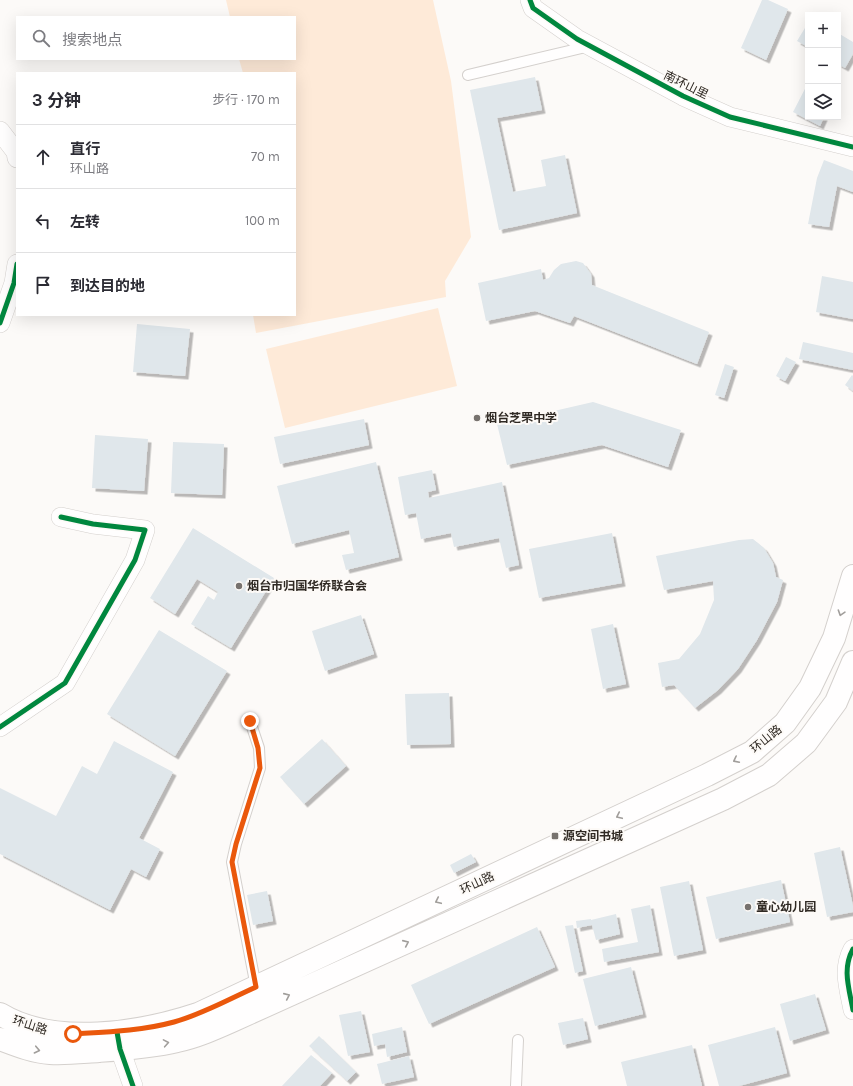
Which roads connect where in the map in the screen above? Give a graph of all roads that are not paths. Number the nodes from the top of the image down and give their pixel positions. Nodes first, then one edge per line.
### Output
1 (530, 0) edge
2 (590, 46) junction
3 (468, 75) dead end
4 (0, 131) edge
5 (853, 147) edge
6 (16, 152) edge
7 (16, 270) edge
8 (0, 323) edge
9 (61, 517) dead end
10 (853, 576) edge
11 (853, 662) edge
12 (250, 721) dead end
13 (0, 726) edge
14 (853, 949) edge
15 (256, 987) junction
16 (853, 1010) edge
17 (0, 1014) edge
18 (0, 1039) edge
19 (518, 1040) dead end
20 (119, 1041) junction
21 (133, 1086) edge
22 (516, 1086) edge

1 - 2 street, 南环山里
2 - 3 lane
2 - 5 street, 南环山里
4 - 6 street
7 - 8 street
9 - 13 street
10 -> 15 main road, 环山路
20 -> 11 main road, 环山路
12 - 15 lane
14 - 16 street
15 - 20 main road, 环山路
17 - 20 main road, 环山路
18 -> 20 main road, 环山路
19 - 22 lane
20 - 21 street

